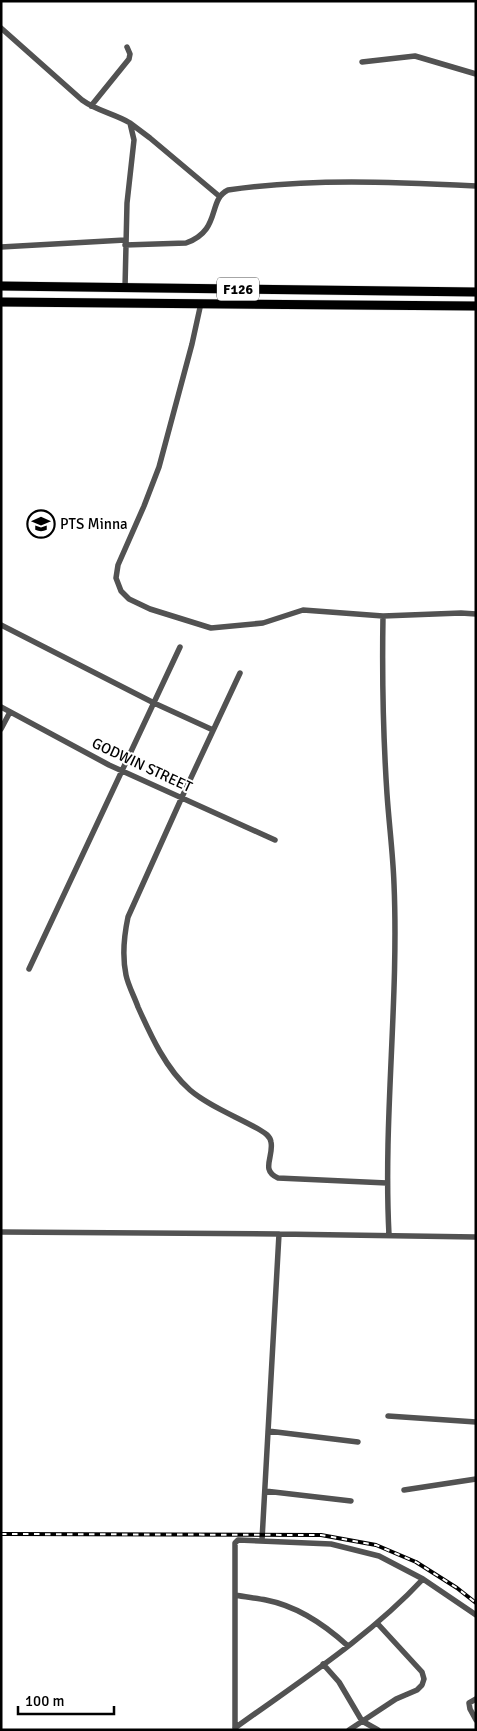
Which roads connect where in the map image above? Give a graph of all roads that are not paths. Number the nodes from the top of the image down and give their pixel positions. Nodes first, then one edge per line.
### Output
1 (1, 28) edge
2 (128, 47) dead end
3 (362, 62) dead end
4 (476, 74) edge
5 (91, 106) junction
6 (130, 123) junction
7 (476, 186) edge
8 (219, 196) junction
9 (125, 242) junction
10 (1, 247) edge
11 (1, 286) edge
12 (125, 288) junction
13 (309, 290) junction
14 (476, 292) edge
15 (1, 302) edge
16 (201, 303) junction
17 (310, 304) junction
18 (476, 306) edge
19 (476, 614) edge
20 (383, 616) junction
21 (1, 625) edge
22 (180, 647) dead end
23 (240, 673) dead end
24 (154, 702) junction
25 (1, 707) edge
26 (10, 712) junction
27 (1, 729) edge
28 (213, 730) junction
29 (123, 770) junction
30 (182, 797) junction
31 (275, 840) dead end
32 (29, 969) dead end
33 (387, 1183) junction
34 (1, 1232) edge
35 (278, 1234) junction
36 (389, 1235) junction
37 (476, 1237) edge
38 (388, 1416) dead end
39 (476, 1422) edge
40 (268, 1431) junction
41 (358, 1442) dead end
42 (476, 1479) edge
43 (404, 1490) dead end
44 (265, 1491) junction
45 (351, 1501) dead end
46 (262, 1540) junction
47 (423, 1578) junction
48 (235, 1595) junction
49 (476, 1615) edge
50 (377, 1623) junction
51 (348, 1646) junction
52 (322, 1664) junction
53 (476, 1699) edge
54 (476, 1720) edge
55 (362, 1721) junction
56 (235, 1729) edge
57 (349, 1730) edge
58 (378, 1730) edge

1 - 5 street
2 - 5 street
3 - 4 street
5 - 6 street
6 - 8 street
6 - 9 street
7 - 8 street
8 - 9 street
9 - 10 street
9 - 12 street
11 - 12 main road, F126
12 - 13 main road, F126
13 - 14 main road, F126
13 - 17 main road
15 - 16 main road, F126
16 - 17 main road, F126
16 - 20 street
17 - 18 main road, F126
19 - 20 street
20 - 33 street
21 - 24 street
22 - 24 street
23 - 28 street
24 - 28 street
24 - 29 street
25 - 26 street, GODWIN STREET
26 - 27 street
26 - 29 street, GODWIN STREET
28 - 30 street
29 - 30 street, GODWIN STREET
29 - 32 street
30 - 31 street, GODWIN STREET
30 - 33 street
33 - 36 street
34 - 35 street
35 - 36 street
35 - 40 street
36 - 37 street
38 - 39 street
40 - 41 street
40 - 44 street
42 - 43 street
44 - 45 street
44 - 46 street
46 - 47 street
46 - 48 street
47 - 49 street
47 - 50 street
48 - 51 street
48 - 56 street
50 - 51 street
50 - 55 street
51 - 52 street
52 - 55 street
52 - 56 street
53 - 54 street
55 - 57 street
55 - 58 street

